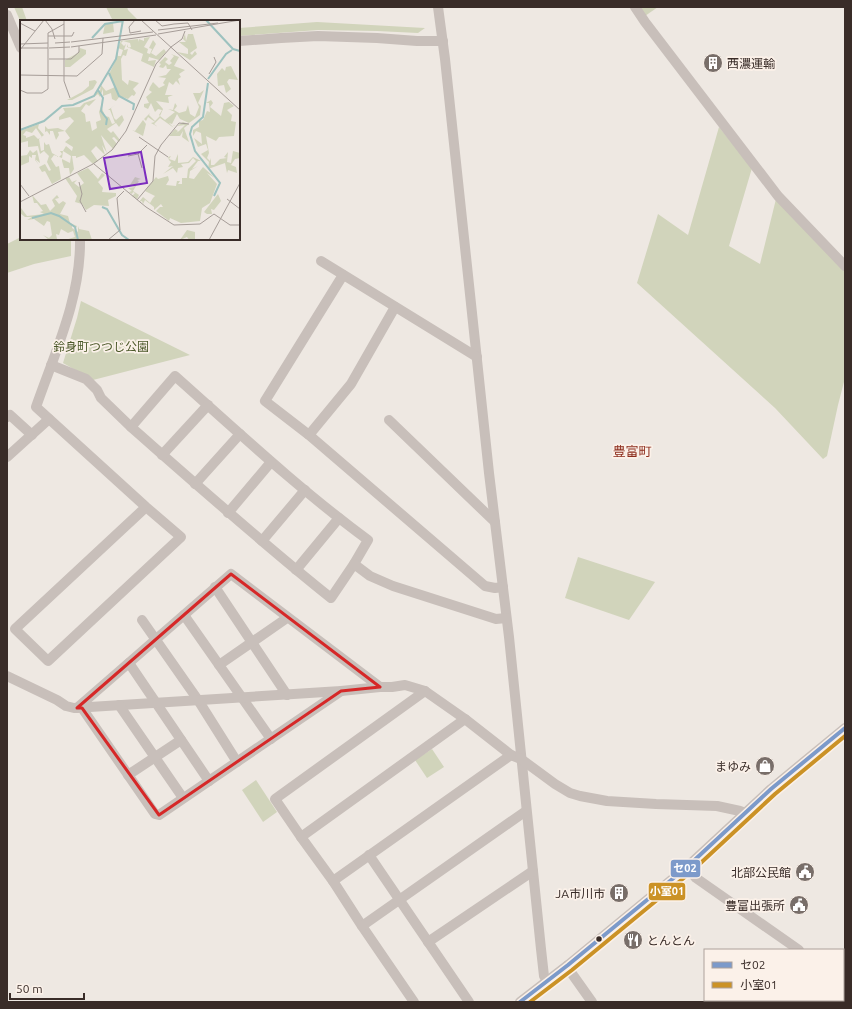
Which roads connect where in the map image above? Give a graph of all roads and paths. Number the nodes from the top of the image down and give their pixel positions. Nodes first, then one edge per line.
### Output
1 (438, 7) edge
2 (635, 7) edge
3 (7, 14) edge
4 (240, 41) edge
5 (443, 41) junction
6 (20, 46) edge
7 (80, 240) edge
8 (321, 261) dead end
9 (845, 266) edge
10 (343, 275) junction
11 (395, 307) junction
12 (477, 357) junction
13 (52, 362) junction
14 (208, 405) junction
15 (7, 417) edge
16 (49, 419) junction
17 (389, 420) dead end
18 (131, 427) junction
19 (240, 434) junction
20 (32, 435) junction
21 (309, 435) junction
22 (162, 455) junction
23 (7, 457) edge
24 (271, 462) junction
25 (195, 484) junction
26 (305, 490) junction
27 (146, 507) junction
28 (228, 513) junction
29 (339, 518) junction
30 (495, 522) junction
31 (262, 541) junction
32 (354, 564) junction
33 (296, 570) junction
34 (215, 587) junction
35 (503, 587) junction
36 (184, 615) junction
37 (287, 618) junction
38 (506, 618) junction
39 (142, 620) dead end
40 (155, 640) junction
41 (252, 643) junction
42 (128, 663) junction
43 (218, 665) junction
44 (7, 676) edge
45 (380, 687) junction
46 (341, 691) junction
47 (425, 691) junction
48 (287, 695) junction
49 (241, 697) junction
50 (198, 700) junction
51 (156, 703) junction
52 (119, 705) junction
53 (80, 708) junction
54 (465, 719) junction
55 (845, 728) edge
56 (271, 739) junction
57 (181, 740) junction
58 (511, 755) junction
59 (155, 758) junction
60 (521, 759) junction
61 (237, 762) junction
62 (128, 775) junction
63 (209, 781) junction
64 (183, 798) junction
65 (526, 811) junction
66 (746, 813) junction
67 (301, 838) junction
68 (369, 855) junction
69 (687, 867) junction
70 (533, 871) junction
71 (333, 880) junction
72 (399, 900) junction
73 (362, 926) junction
74 (428, 942) junction
75 (798, 949) edge
76 (568, 965) junction
77 (547, 981) junction
78 (414, 1002) edge
79 (469, 1002) edge
80 (520, 1002) edge
81 (592, 1002) edge

1 - 5 street
2 - 9 street
3 - 6 street
4 - 5 street
5 - 12 street
7 - 13 street
8 - 10 street
10 - 11 street
10 - 21 street
11 - 12 street
11 - 21 street
12 - 30 street
13 - 16 street
13 - 18 street
14 - 18 street
14 - 19 street
14 - 22 street
15 - 20 street
16 - 20 street
16 - 27 street
17 - 30 street
18 - 22 street
19 - 24 street
19 - 25 street
20 - 23 street
21 - 35 street
22 - 25 street
24 - 26 street
24 - 28 street
25 - 28 street
26 - 29 street
26 - 31 street
27 - 27 street
28 - 31 street
29 - 32 street
29 - 33 street
30 - 35 street
31 - 33 street
32 - 33 street
32 - 38 street
34 - 36 street
34 - 37 street
34 - 41 street
35 - 38 street
36 - 40 street
36 - 43 street
37 - 41 street
37 - 45 street
38 - 60 street
39 - 40 street
40 - 42 street
40 - 50 street
41 - 43 street
41 - 48 street
42 - 51 street
42 - 53 street
43 - 49 street
44 - 53 street
45 - 46 street
45 - 47 street
46 - 48 street
46 - 56 street
47 - 54 street
47 - 67 street
48 - 49 street
49 - 50 street
49 - 56 street
50 - 51 street
50 - 61 street
51 - 52 street
51 - 57 street
52 - 53 street
52 - 59 street
53 - 62 street
54 - 58 street
54 - 67 street
55 - 66 street
56 - 61 street
57 - 59 street
57 - 63 street
58 - 60 street
58 - 68 street
59 - 62 street
59 - 64 street
60 - 65 street
60 - 66 street
61 - 63 street
62 - 64 street
63 - 64 street
65 - 70 street
65 - 72 street
66 - 69 street
67 - 71 street
68 - 71 street
68 - 72 street
69 - 75 street
69 - 76 street
70 - 74 street
70 - 77 street
71 - 73 street
72 - 73 street
72 - 74 street
73 - 78 street
74 - 79 street
76 - 77 street
76 - 81 street
77 - 80 street

